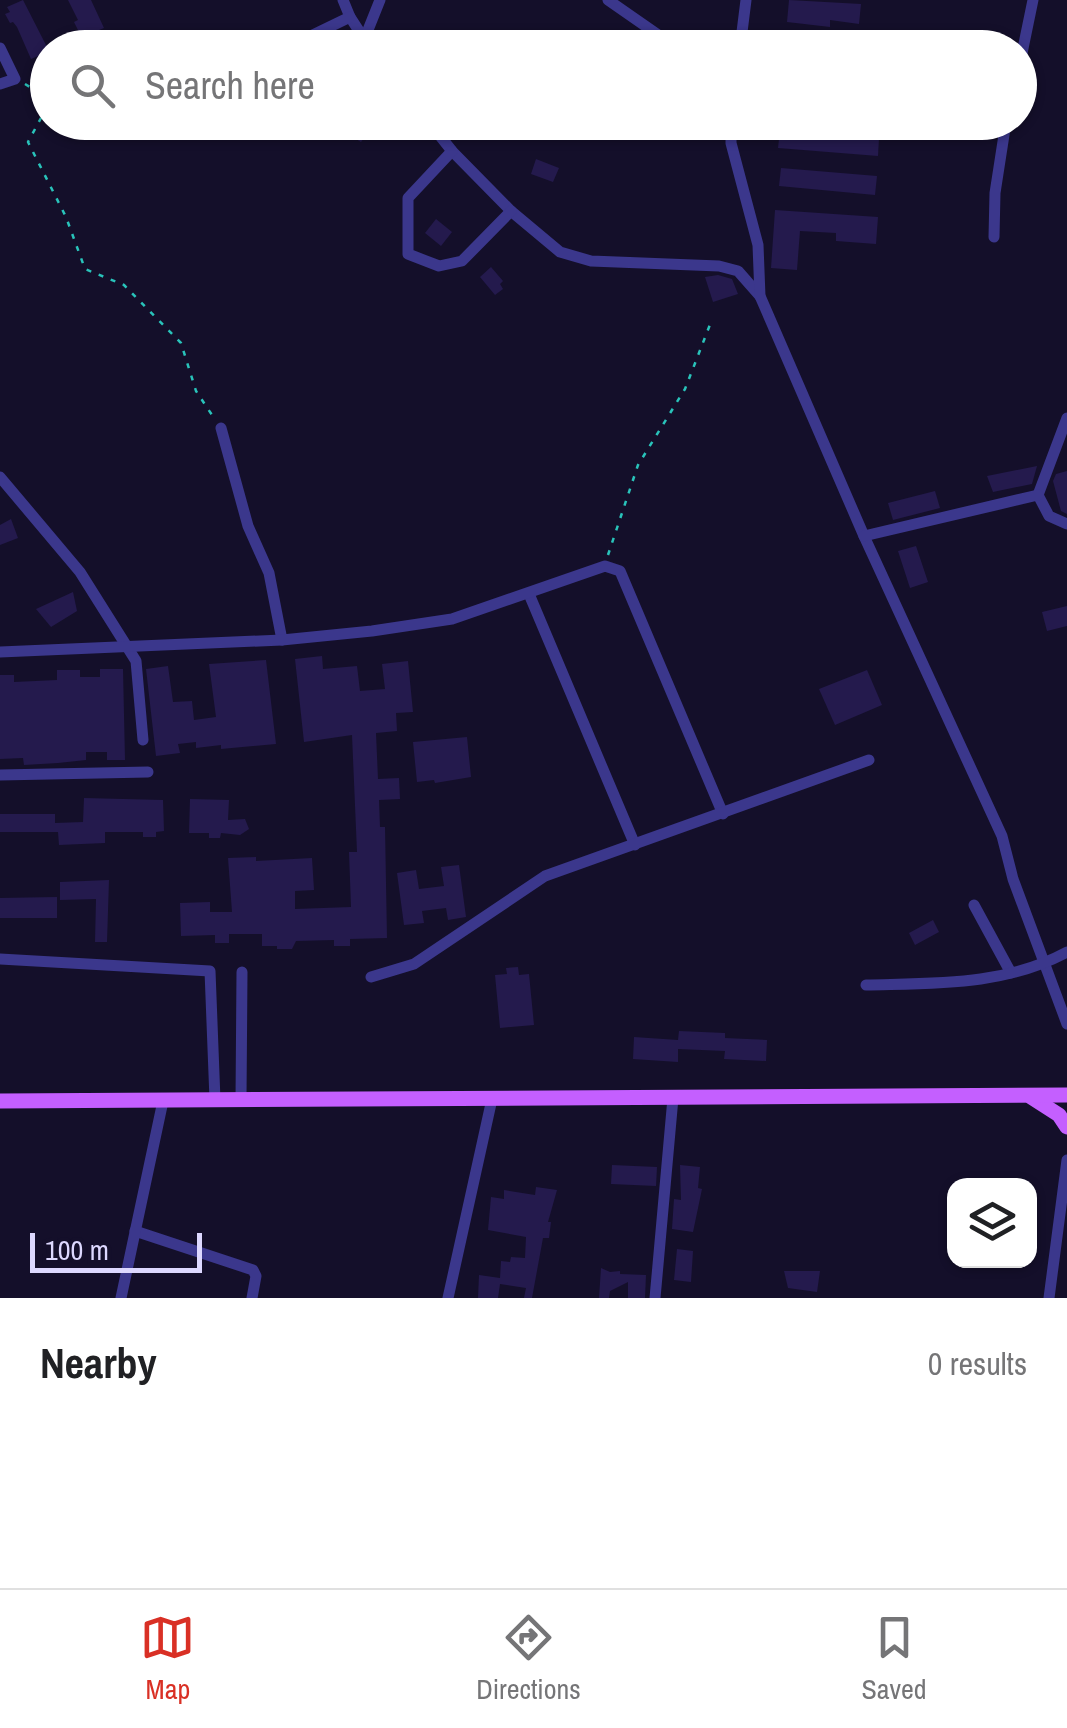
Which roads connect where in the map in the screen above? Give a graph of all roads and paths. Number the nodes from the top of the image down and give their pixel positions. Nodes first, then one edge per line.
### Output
1 (343, 0) edge
2 (380, 0) edge
3 (608, 0) edge
4 (746, 0) edge
5 (1033, 0) edge
6 (350, 17) junction
7 (323, 30) edge
8 (358, 30) edge
9 (371, 30) edge
10 (651, 30) edge
11 (743, 30) edge
12 (1027, 30) edge
13 (0, 48) edge
14 (15, 79) junction
15 (0, 84) edge
16 (30, 86) edge
17 (30, 138) edge
18 (443, 140) edge
19 (730, 140) edge
20 (731, 140) edge
21 (1003, 140) edge
22 (731, 143) junction
23 (452, 151) junction
24 (511, 212) junction
25 (994, 238) dead end
26 (760, 296) junction
27 (712, 322) dead end
28 (1067, 418) edge
29 (221, 428) joint
30 (0, 477) edge
31 (1038, 495) junction
32 (1067, 524) edge
33 (864, 536) junction
34 (604, 566) junction
35 (529, 594) junction
36 (282, 640) junction
37 (128, 646) junction
38 (0, 652) edge
39 (143, 740) dead end
40 (870, 760) dead end
41 (148, 772) dead end
42 (0, 776) edge
43 (723, 814) junction
44 (635, 846) junction
45 (974, 905) dead end
46 (1067, 952) edge
47 (0, 959) edge
48 (1045, 964) junction
49 (242, 972) dead end
50 (1011, 973) junction
51 (370, 977) dead end
52 (866, 986) dead end
53 (1067, 1024) edge
54 (1027, 1095) junction
55 (1067, 1095) edge
56 (674, 1098) junction
57 (492, 1099) junction
58 (215, 1100) junction
59 (241, 1100) junction
60 (0, 1101) edge
61 (163, 1101) junction
62 (1067, 1127) edge
63 (1067, 1160) edge
64 (135, 1231) junction
65 (121, 1298) edge
66 (252, 1298) edge
67 (448, 1298) edge
68 (655, 1298) edge
69 (1049, 1298) edge

1 - 6 street
2 - 9 street
3 - 10 street
4 - 11 street
5 - 12 street
6 - 7 street
6 - 8 street
13 - 14 street
14 - 15 street
14 - 16 path
17 - 29 path
18 - 23 street
19 - 22 street
20 - 22 street
21 - 25 street
22 - 26 street
23 - 24 street
23 - 24 street
24 - 26 street
26 - 33 street
27 - 34 path
28 - 31 street
29 - 36 street
30 - 37 street
31 - 32 street
31 - 33 street
33 - 48 street
34 - 35 street
34 - 43 street
35 - 36 street
35 - 44 street
36 - 37 street
37 - 38 street
37 - 39 street
40 - 43 street
41 - 42 street
43 - 44 street
44 - 51 street
45 - 50 street
46 - 48 street
47 - 58 street
48 - 50 street
48 - 53 street
49 - 59 street
50 - 52 street
54 - 55 main road
54 - 56 main road
54 - 62 main road
56 - 57 main road
56 - 68 street
57 - 59 main road
57 - 67 street
58 - 59 main road
58 - 61 main road
60 - 61 main road
61 - 64 street
63 - 69 street
64 - 65 street
64 - 66 street

